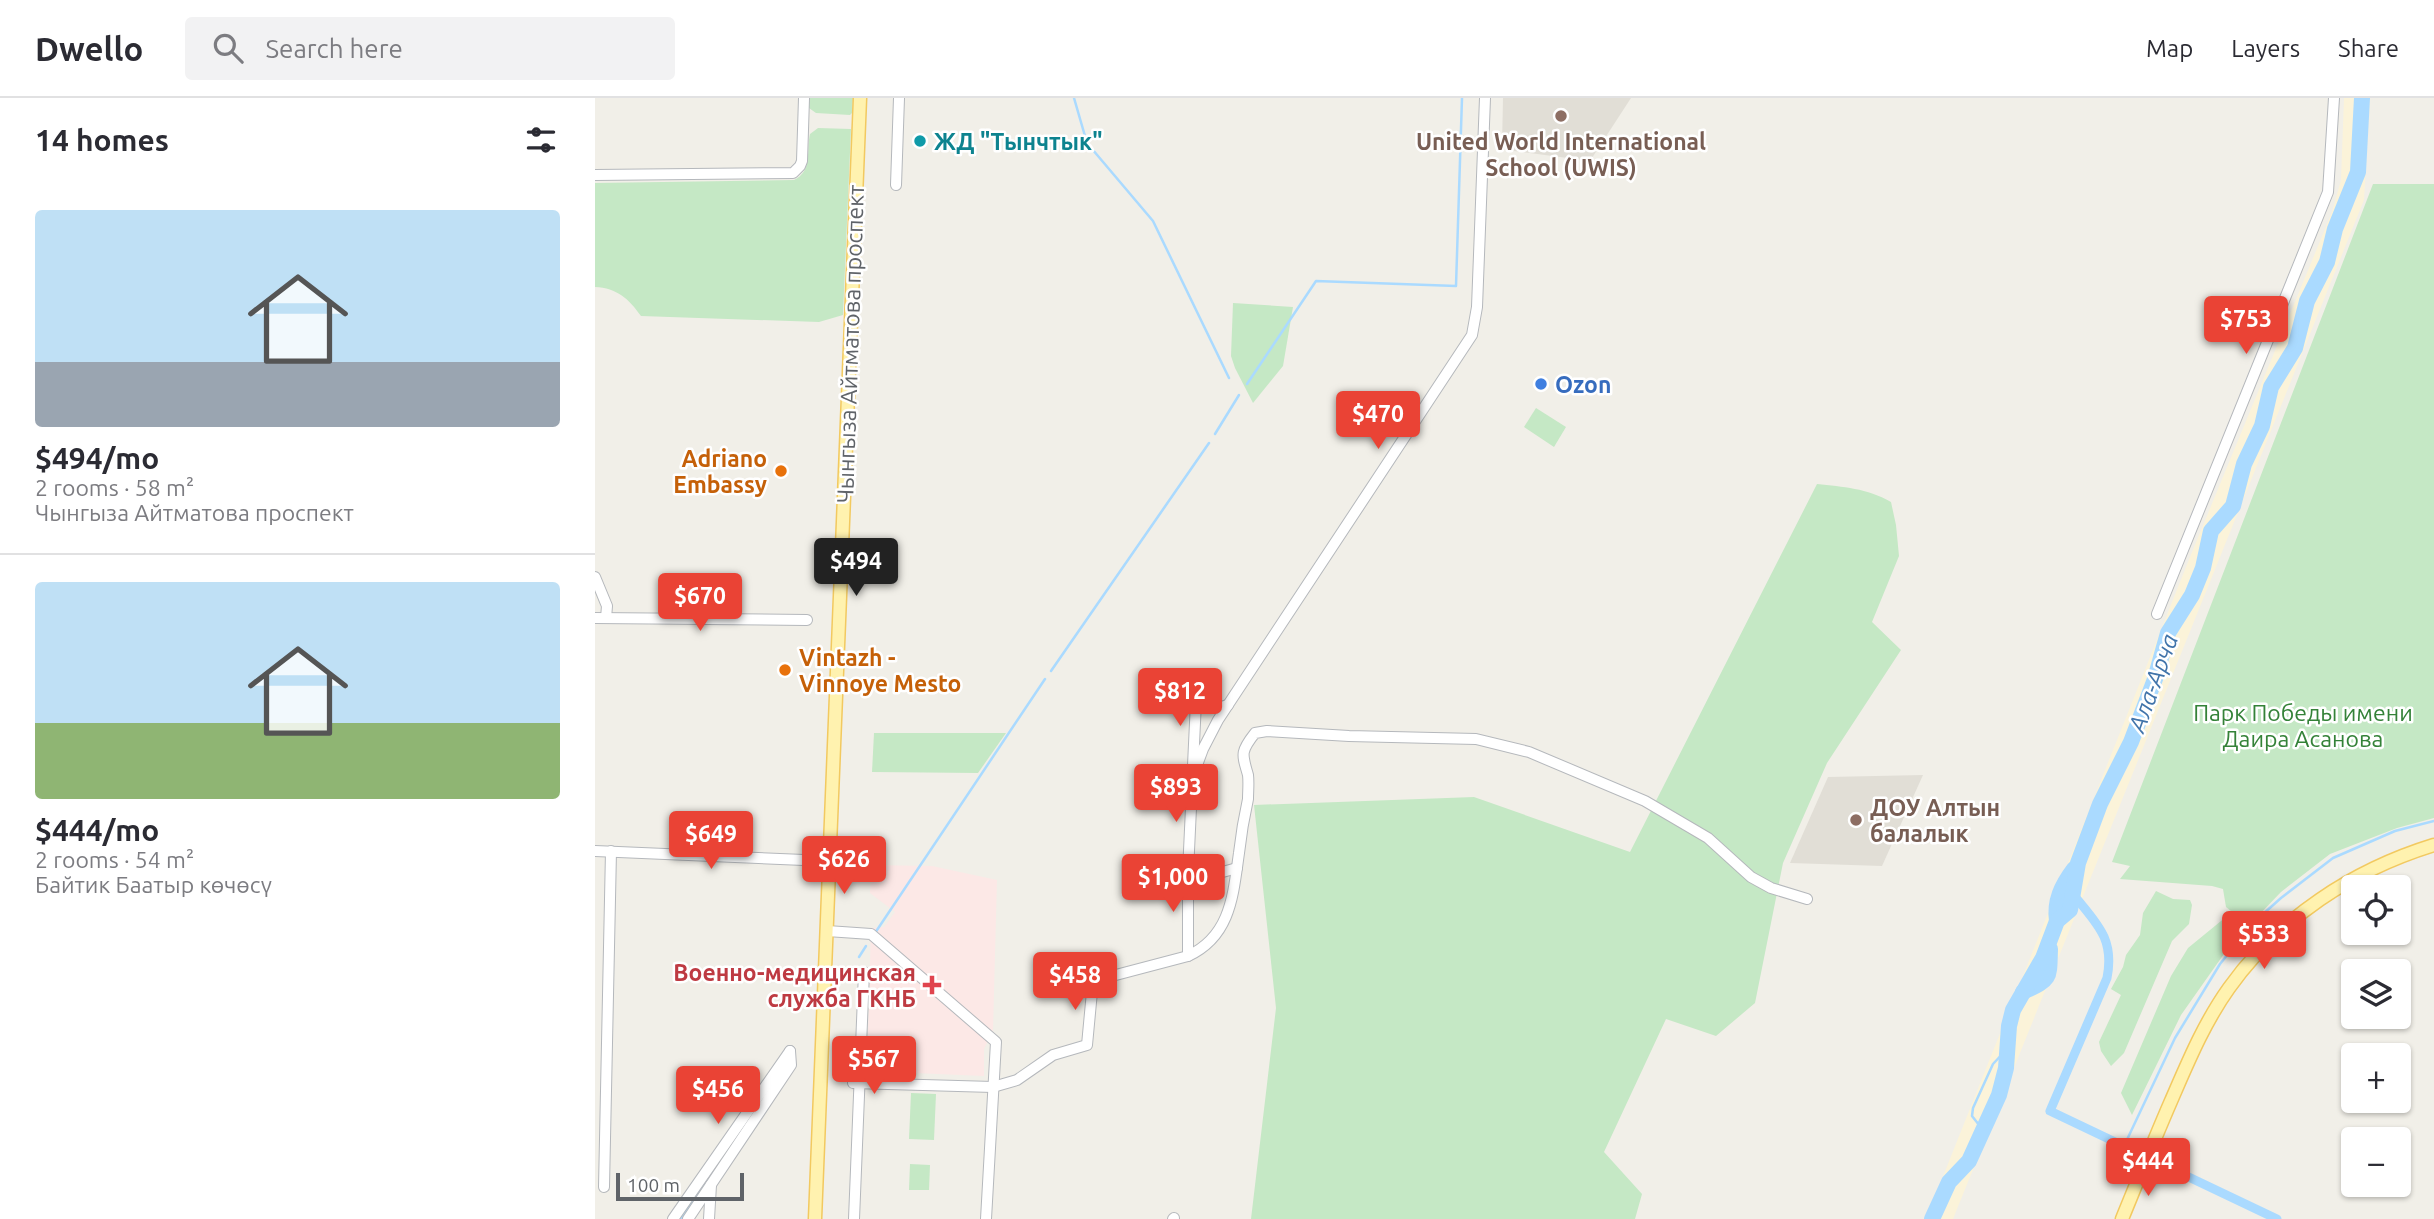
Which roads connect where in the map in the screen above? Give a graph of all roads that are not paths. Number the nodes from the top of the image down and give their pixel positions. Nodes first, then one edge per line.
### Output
1 (804, 98) edge
2 (860, 98) edge
3 (899, 98) edge
4 (1485, 98) edge
5 (2334, 98) edge
6 (595, 174) edge
7 (896, 185) dead end
8 (595, 577) edge
9 (2157, 614) dead end
10 (595, 618) edge
11 (606, 618) junction
12 (807, 620) dead end
13 (1197, 680) dead end
14 (1196, 697) junction
15 (1228, 705) junction
16 (1193, 776) junction
17 (2434, 845) edge
18 (595, 851) edge
19 (611, 851) junction
20 (828, 861) junction
21 (1237, 868) junction
22 (1139, 871) dead end
23 (1188, 872) junction
24 (1807, 900) dead end
25 (827, 931) junction
26 (1188, 956) junction
27 (864, 972) dead end
28 (856, 1083) junction
29 (993, 1087) junction
30 (711, 1185) junction
31 (604, 1187) dead end
32 (673, 1219) edge
33 (688, 1219) edge
34 (709, 1219) edge
35 (815, 1219) edge
36 (854, 1219) edge
37 (986, 1219) edge
38 (2122, 1219) edge

1 - 6 street
2 - 20 main road, Чынгыза Айтматова проспект
3 - 7 street
4 - 15 street
5 - 9 street
8 - 11 street
10 - 11 street
11 - 12 street
13 - 14 street
14 - 15 street
14 - 16 street
15 - 16 street
16 - 23 street
17 - 38 main road
18 - 19 street
19 - 20 street
19 - 31 street
20 - 25 main road, Чынгыза Айтматова проспект
21 - 23 street
21 - 24 street
21 - 26 street
22 - 23 street
23 - 26 street
25 - 29 street
25 - 35 main road, Чынгыза Айтматова проспект
26 - 29 street
27 - 28 street
28 - 29 street
28 - 36 street
29 - 37 street
30 - 32 street
30 - 33 street
30 - 34 street

